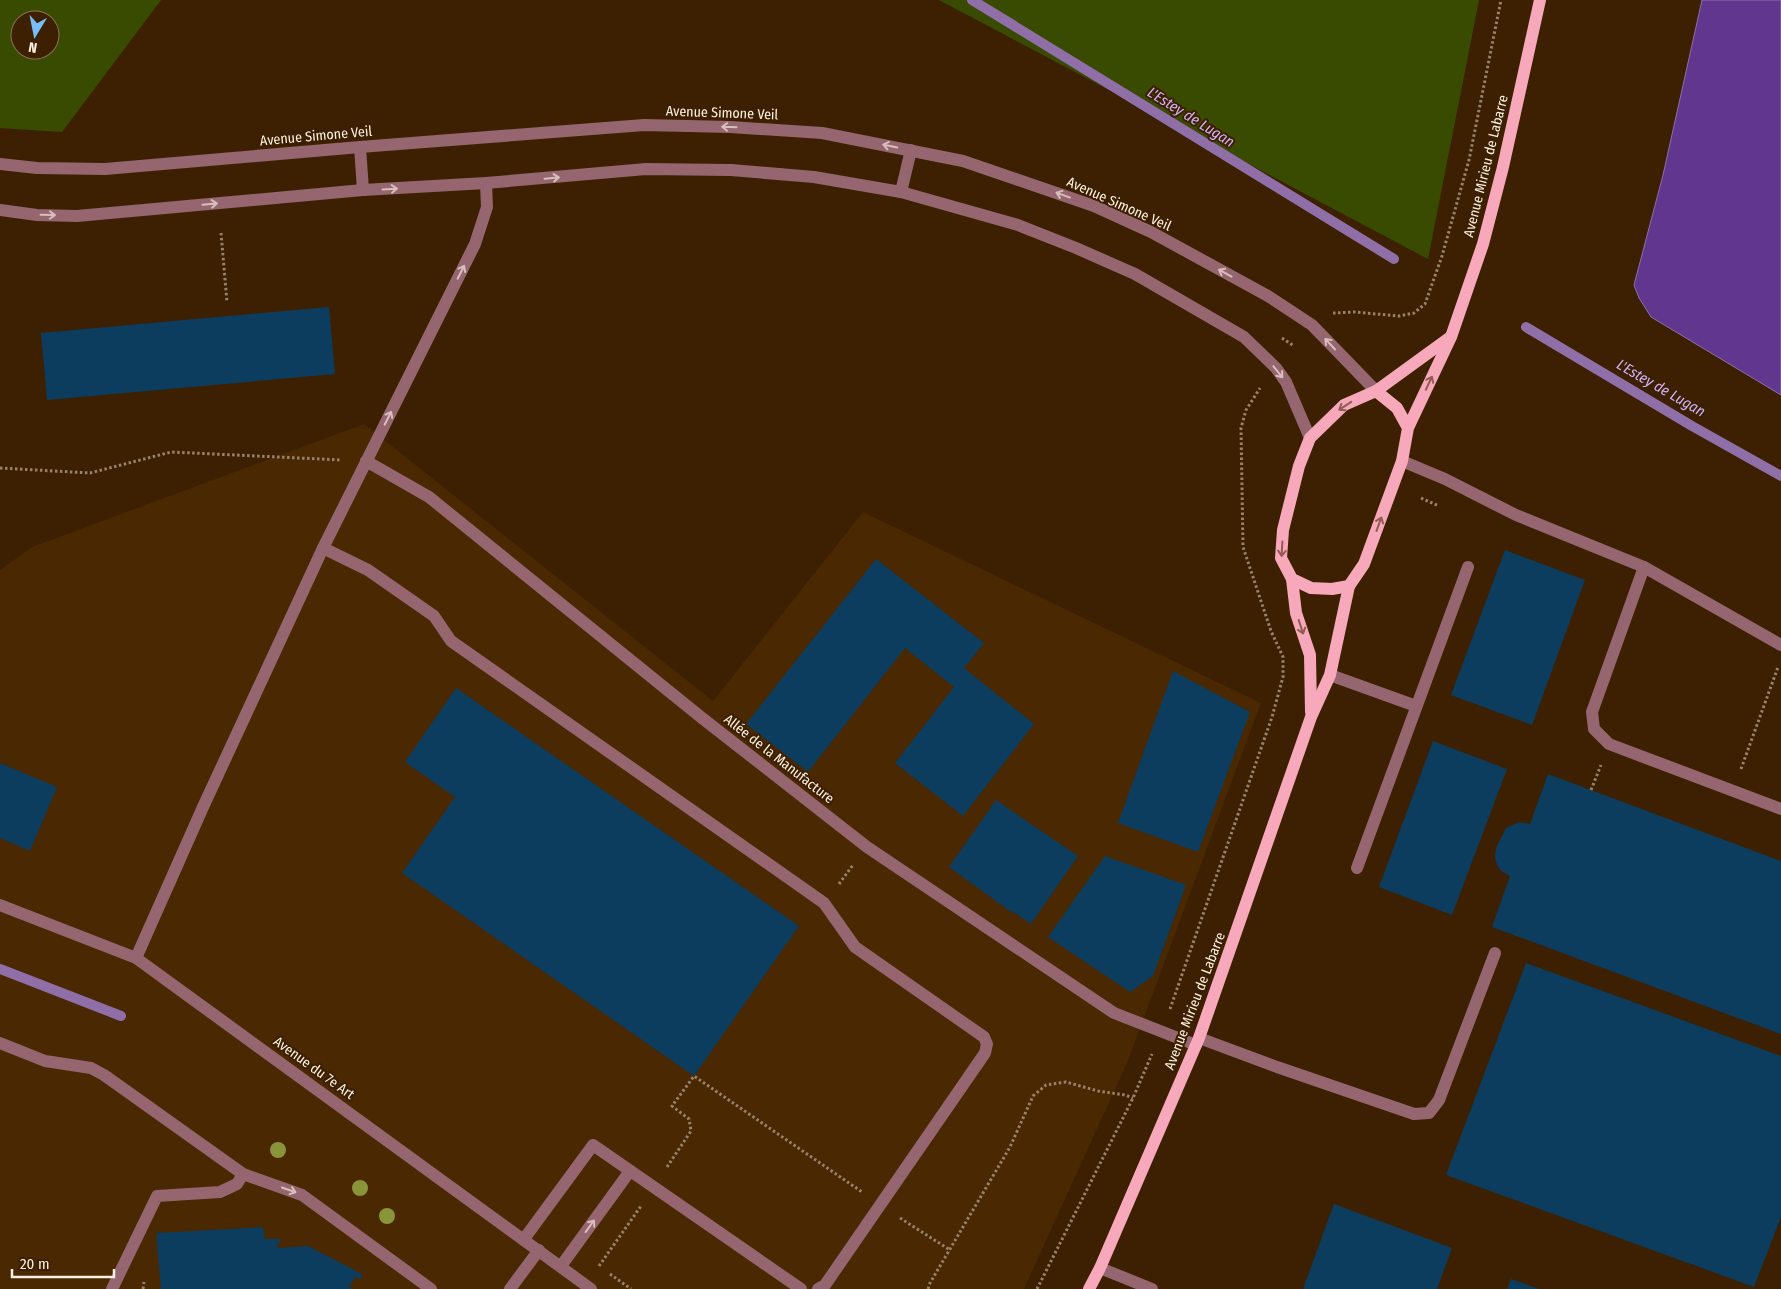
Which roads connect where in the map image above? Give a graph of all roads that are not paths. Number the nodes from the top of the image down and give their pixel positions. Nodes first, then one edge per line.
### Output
1 (1540, 0) edge
2 (360, 147) junction
3 (911, 150) junction
4 (0, 164) edge
5 (486, 183) junction
6 (363, 190) junction
7 (901, 192) junction
8 (0, 210) edge
9 (1450, 337) junction
10 (1376, 391) junction
11 (1408, 428) junction
12 (1310, 438) junction
13 (366, 461) junction
14 (1402, 461) junction
15 (323, 548) junction
16 (1468, 567) dead end
17 (1644, 567) junction
18 (1292, 579) junction
19 (1349, 586) junction
20 (1781, 645) edge
21 (1330, 675) junction
22 (1416, 706) junction
23 (1311, 718) junction
24 (1781, 809) edge
25 (1356, 868) dead end
26 (0, 905) edge
27 (1495, 953) dead end
28 (136, 958) junction
29 (1197, 1041) junction
30 (0, 1044) edge
31 (630, 1171) junction
32 (243, 1174) junction
33 (524, 1239) junction
34 (539, 1250) junction
35 (561, 1266) junction
36 (1100, 1268) junction
37 (112, 1289) edge
38 (431, 1289) edge
39 (510, 1289) edge
40 (592, 1289) edge
41 (801, 1289) edge
42 (818, 1289) edge
43 (1089, 1289) edge
44 (1152, 1289) edge

1 - 9 main road, Avenue Mirieu de Labarre
3 -> 2 street, Avenue Simone Veil
2 - 4 street, Avenue Simone Veil
2 - 6 street
3 - 7 street
10 -> 3 street, Avenue Simone Veil
6 -> 5 street
5 -> 7 street
13 -> 5 street
8 -> 6 street
7 -> 12 street
9 - 10 main road, Avenue Mirieu de Labarre
11 -> 9 main road, Avenue Mirieu de Labarre
10 - 11 main road
10 -> 12 main road, Avenue Mirieu de Labarre
11 - 14 main road, Avenue Mirieu de Labarre
12 -> 18 main road, Avenue Mirieu de Labarre
13 - 15 street
13 - 29 street, Allée de la Manufacture
14 - 17 street
19 -> 14 main road, Avenue Mirieu de Labarre
15 - 28 street
15 - 42 street
16 - 22 street
17 - 20 street
17 - 24 street
18 - 19 main road
18 -> 23 main road, Avenue Mirieu de Labarre
19 - 21 main road, Avenue Mirieu de Labarre
21 - 22 street
21 - 23 main road, Avenue Mirieu de Labarre
22 - 25 street
23 - 29 main road, Avenue Mirieu de Labarre
26 - 28 street, Avenue du 7e Art
27 - 29 street, Allée de la Manufacture
28 - 33 street, Avenue du 7e Art
29 - 36 main road, Avenue Mirieu de Labarre
30 - 32 street
31 - 33 street
35 -> 31 street
31 - 41 street
32 - 37 street
32 -> 38 street
33 - 34 street, Avenue du 7e Art
34 - 35 street, Avenue du 7e Art
34 - 39 street
35 - 40 street, Avenue du 7e Art
36 - 43 main road, Avenue Mirieu de Labarre
36 - 44 street

